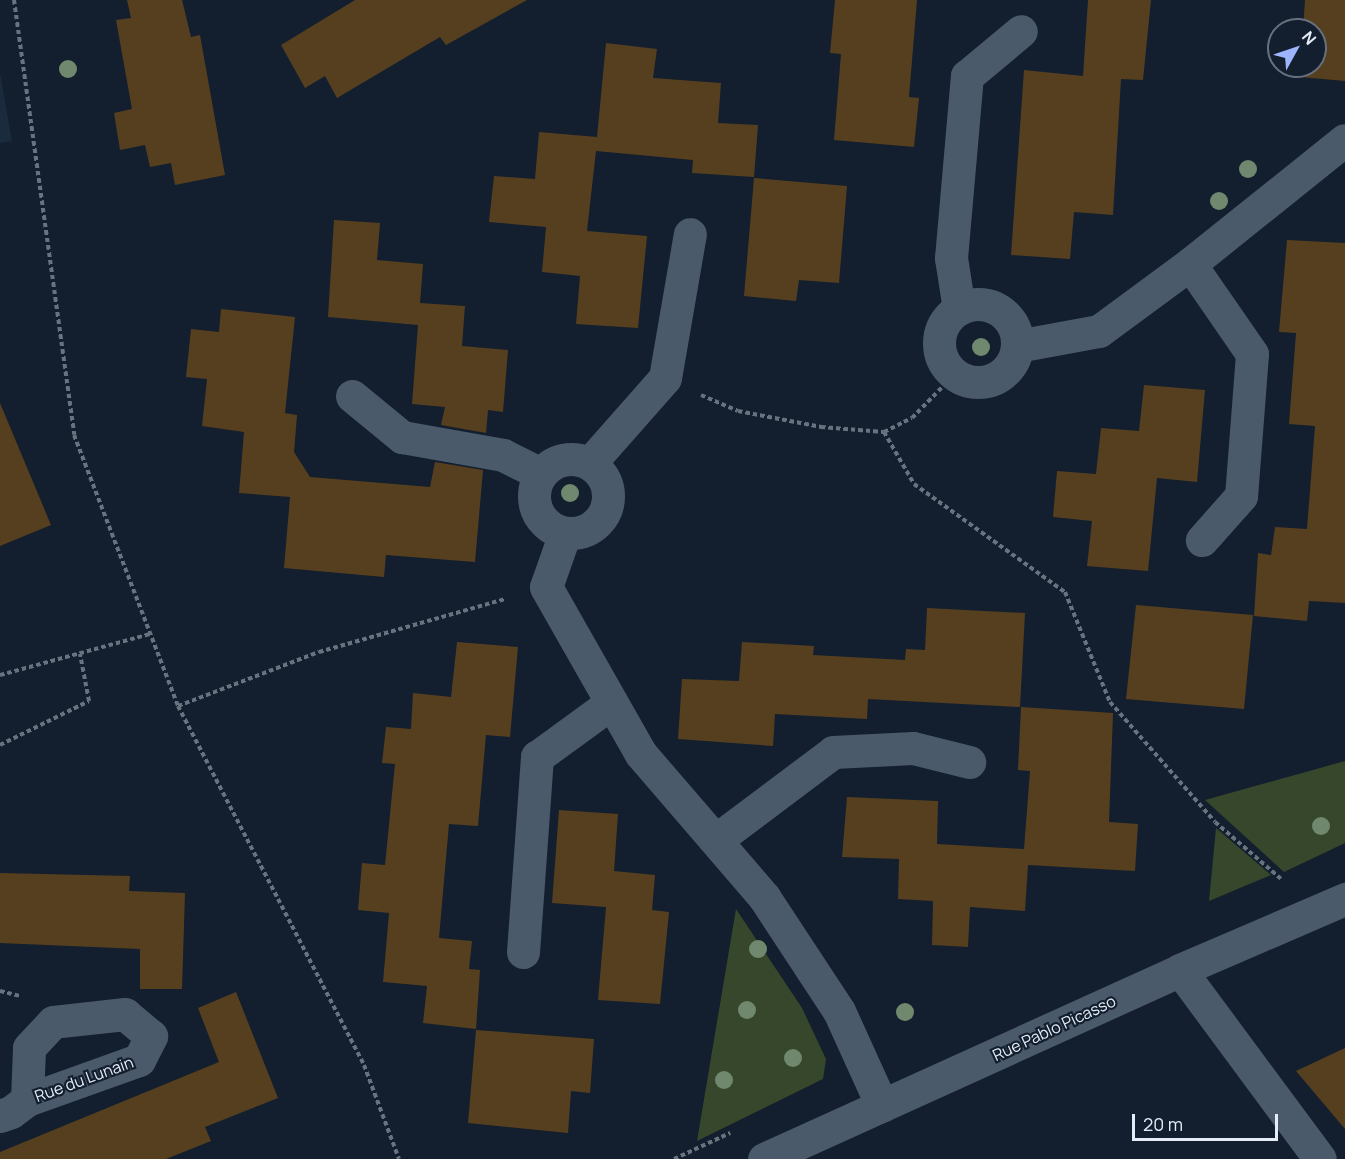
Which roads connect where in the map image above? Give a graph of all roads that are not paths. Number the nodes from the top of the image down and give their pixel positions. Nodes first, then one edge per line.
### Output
1 (1021, 31) dead end
2 (1345, 140) edge
3 (690, 234) dead end
4 (1190, 264) junction
5 (959, 309) junction
6 (1017, 346) junction
7 (352, 396) dead end
8 (590, 463) junction
9 (541, 474) junction
10 (565, 533) junction
11 (1202, 540) dead end
12 (611, 703) junction
13 (969, 762) dead end
14 (716, 840) junction
15 (1345, 899) edge
16 (523, 952) dead end
17 (1180, 970) junction
18 (882, 1106) junction
19 (764, 1159) edge
20 (1320, 1159) edge

1 - 5 street
2 - 4 street
3 - 8 street
4 - 6 street
4 - 11 street
5 - 6 street
5 - 6 street
7 - 9 street
8 - 9 street
8 - 10 street
9 - 10 street
10 - 12 street
12 - 14 street
12 - 16 street
13 - 14 street
14 - 18 street
15 - 17 street, Rue Pablo Picasso
17 - 18 street, Rue Pablo Picasso
17 - 20 street
18 - 19 street, Rue Pablo Picasso

